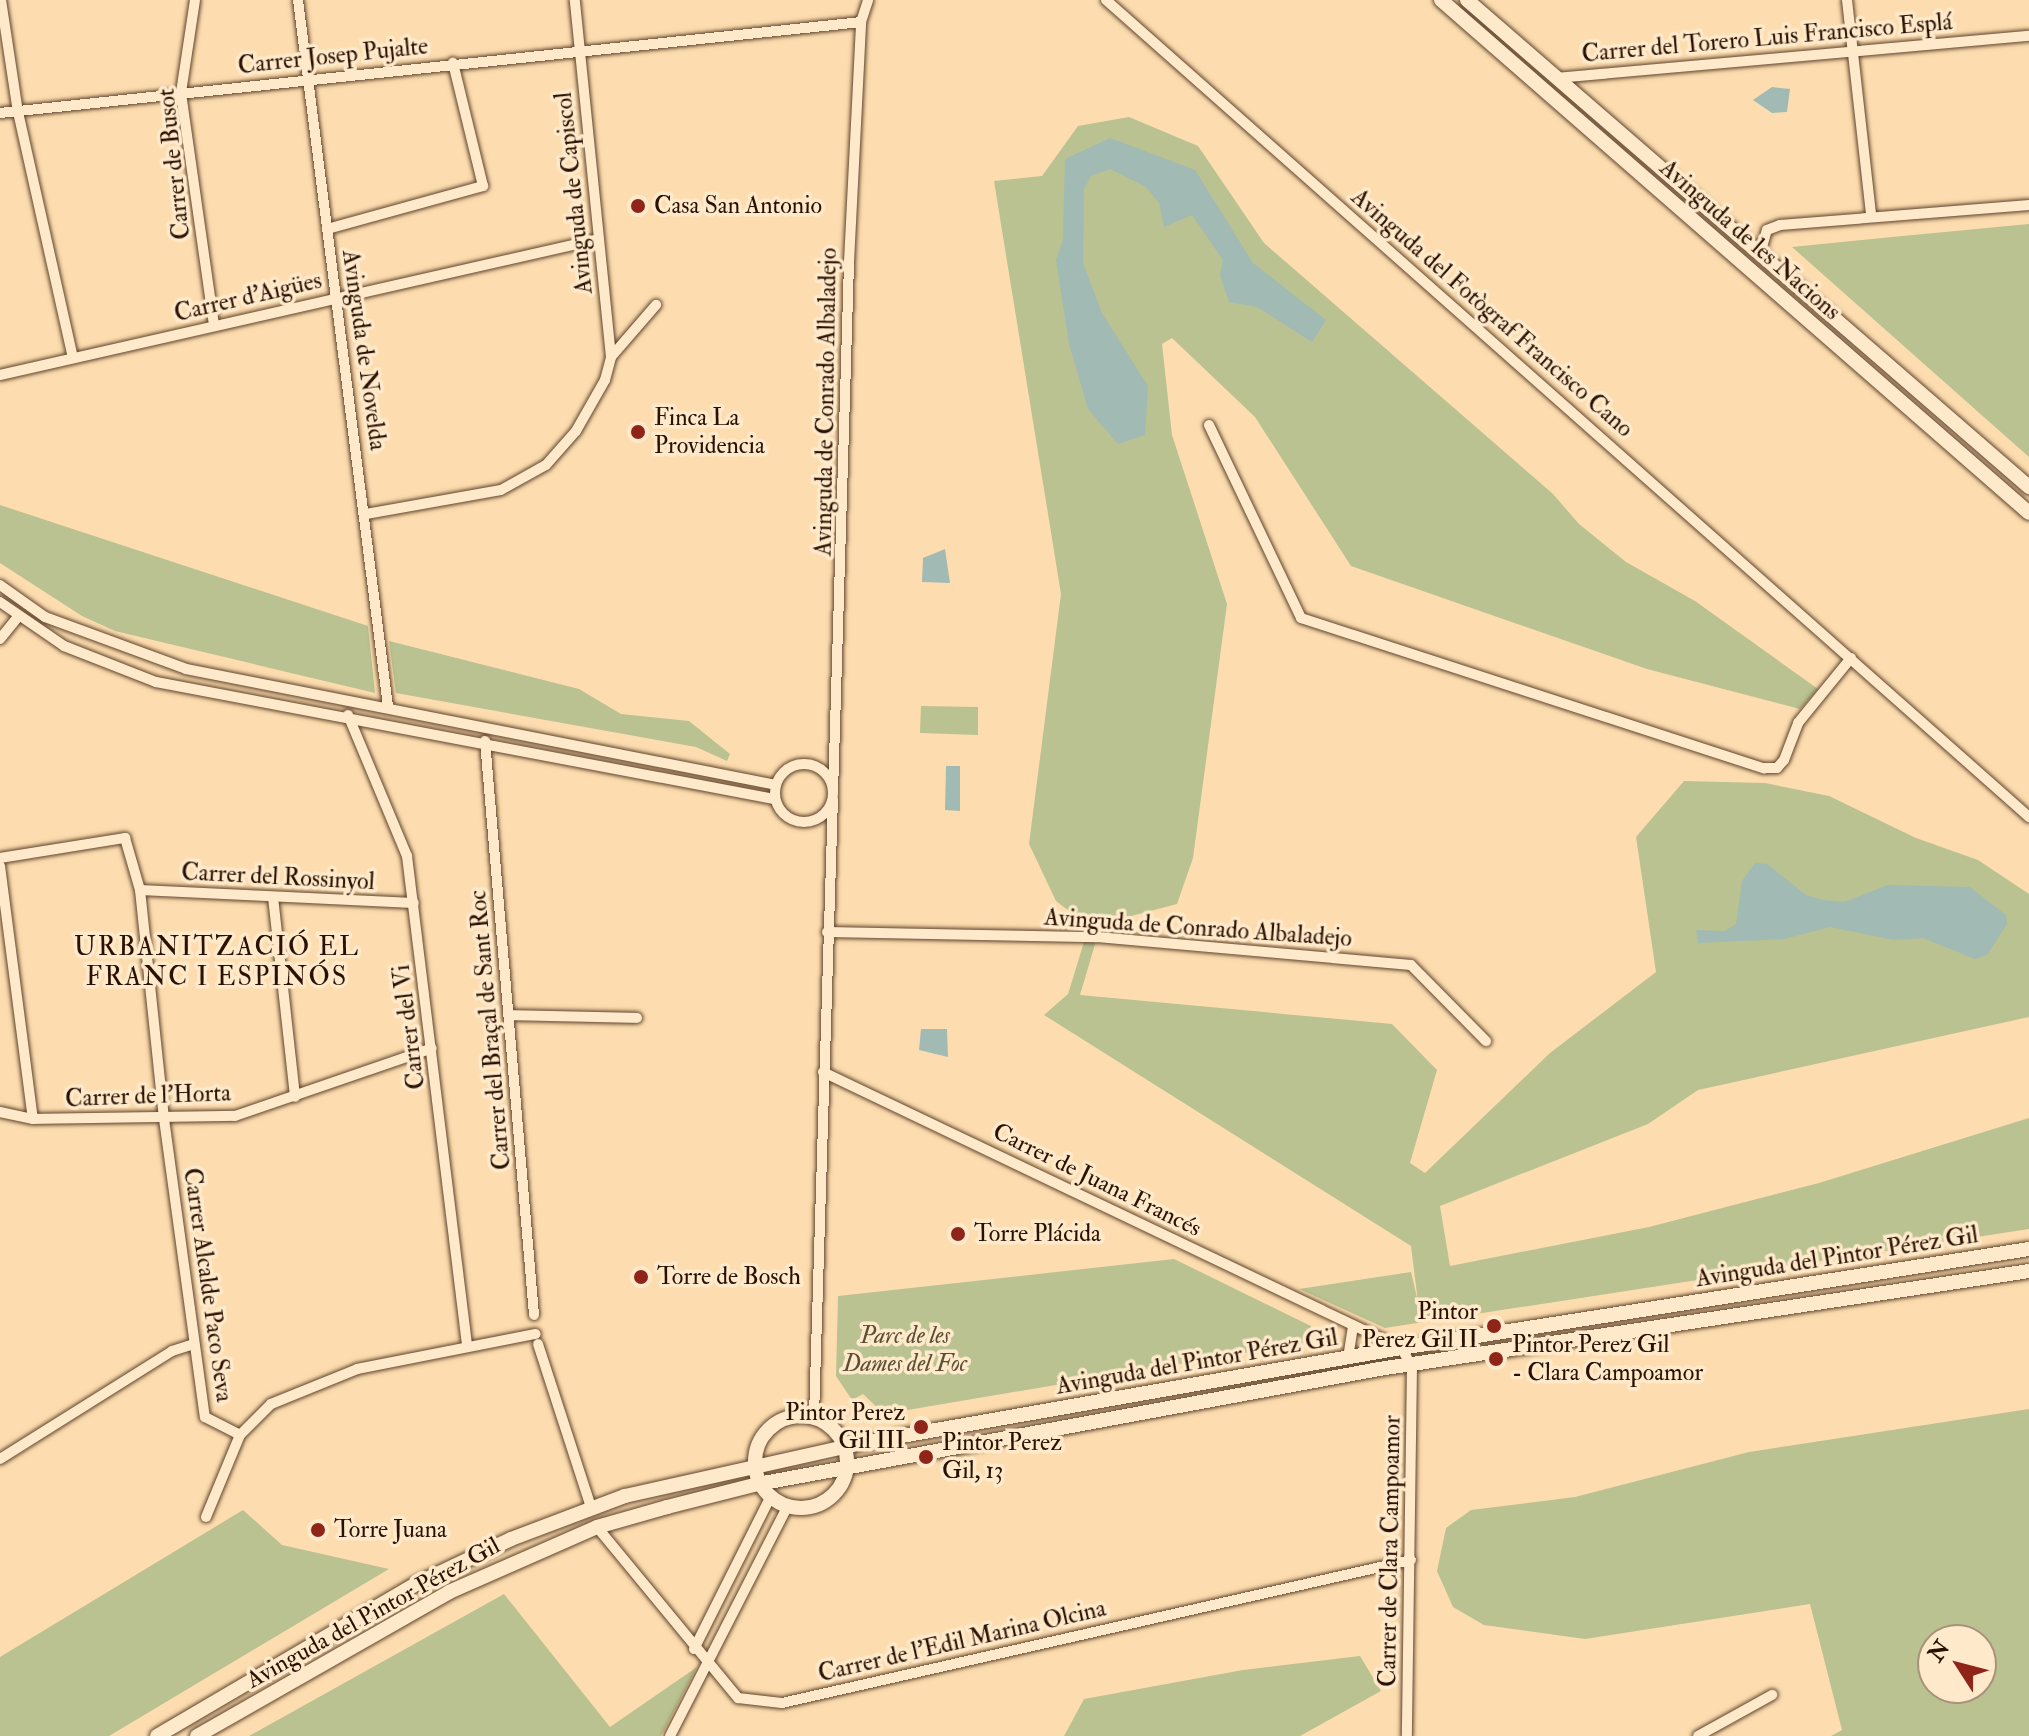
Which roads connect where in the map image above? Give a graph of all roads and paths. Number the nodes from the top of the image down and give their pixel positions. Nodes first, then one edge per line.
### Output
1 (1, 0) edge
2 (195, 0) edge
3 (298, 0) edge
4 (575, 0) edge
5 (868, 0) edge
6 (1106, 0) edge
7 (1441, 0) edge
8 (1467, 0) edge
9 (1847, 0) edge
10 (861, 22) junction
11 (2029, 36) edge
12 (579, 50) junction
13 (1853, 51) junction
14 (453, 63) junction
15 (1556, 78) junction
16 (308, 80) junction
17 (181, 93) junction
18 (18, 112) junction
19 (0, 113) edge
20 (2029, 205) edge
21 (1871, 215) junction
22 (327, 229) junction
23 (599, 239) junction
24 (1760, 254) junction
25 (337, 298) junction
26 (656, 305) dead end
27 (214, 324) junction
28 (611, 357) junction
29 (73, 358) junction
30 (0, 375) edge
31 (1209, 425) dead end
32 (2029, 487) edge
33 (2029, 513) edge
34 (366, 514) junction
35 (0, 585) edge
36 (0, 602) edge
37 (18, 617) junction
38 (0, 639) edge
39 (1851, 658) junction
40 (388, 706) junction
41 (348, 715) junction
42 (485, 741) junction
43 (835, 753) junction
44 (810, 764) junction
45 (776, 785) junction
46 (833, 796) junction
47 (774, 799) junction
48 (2029, 817) edge
49 (813, 822) junction
50 (831, 835) junction
51 (0, 858) edge
52 (0, 866) edge
53 (140, 890) junction
54 (273, 897) junction
55 (414, 903) junction
56 (827, 932) junction
57 (509, 1015) junction
58 (637, 1018) dead end
59 (1486, 1041) dead end
60 (432, 1048) junction
61 (823, 1072) junction
62 (295, 1097) junction
63 (0, 1112) edge
64 (33, 1119) junction
65 (164, 1119) junction
66 (2029, 1249) edge
67 (2029, 1271) edge
68 (534, 1315) dead end
69 (1353, 1325) junction
70 (194, 1344) junction
71 (467, 1346) junction
72 (1401, 1348) junction
73 (1348, 1358) junction
74 (1412, 1366) junction
75 (814, 1416) junction
76 (240, 1435) junction
77 (847, 1447) junction
78 (0, 1459) edge
79 (755, 1464) junction
80 (850, 1466) junction
81 (758, 1484) junction
82 (770, 1498) junction
83 (591, 1507) junction
84 (787, 1507) junction
85 (206, 1517) dead end
86 (597, 1527) junction
87 (1411, 1560) junction
88 (694, 1649) junction
89 (708, 1666) junction
90 (1772, 1695) dead end
91 (157, 1736) edge
92 (197, 1736) edge
93 (670, 1736) edge
94 (1407, 1736) edge
95 (1698, 1736) edge

1 - 18 street
2 - 17 street, Carrer de Busot
3 - 16 street, Avinguda de Novelda
4 - 12 street, Avinguda de Capiscol
5 - 10 street
6 - 39 street, Avinguda del Fotògraf Francisco Cano
7 - 33 main road, Avinguda de les Nacions
8 - 15 main road, Avinguda de les Nacions
9 - 13 street
10 - 12 street, Carrer Josep Pujalte
10 - 43 street, Avinguda de Conrado Albaladejo
11 - 13 street, Carrer del Torero Luis Francisco Esplá
12 - 14 street, Carrer Josep Pujalte
12 - 23 street, Avinguda de Capiscol
13 - 15 street, Carrer del Torero Luis Francisco Esplá
13 - 21 street
14 - 16 street, Carrer Josep Pujalte
14 - 22 street
15 - 24 main road, Avinguda de les Nacions
16 - 17 street, Carrer Josep Pujalte
16 - 22 street, Avinguda de Novelda
17 - 18 street, Carrer Josep Pujalte
17 - 27 street, Carrer de Busot
18 - 19 street, Carrer Josep Pujalte
18 - 29 street
20 - 21 street
21 - 24 street
22 - 25 street, Avinguda de Novelda
23 - 25 street, Carrer d'Aigües
23 - 28 street, Avinguda de Capiscol
24 - 32 main road, Avinguda de les Nacions
25 - 27 street, Carrer d'Aigües
25 - 34 street, Avinguda de Novelda
26 - 28 street
27 - 29 street, Carrer d'Aigües
28 - 34 street, Avinguda de Capiscol
29 - 30 street, Carrer d'Aigües
31 - 39 street
34 - 40 street, Avinguda de Novelda
35 - 40 street
36 - 37 street
37 - 38 street
37 - 41 street
39 - 48 street, Avinguda del Fotògraf Francisco Cano
40 - 45 street
41 - 42 street
41 - 55 street, Carrer del Vi
42 - 47 street
42 - 57 street, Carrer del Braçal de Sant Roc
43 - 44 street
43 - 46 street, Avinguda de Conrado Albaladejo
44 - 45 street
44 - 46 street
45 - 47 street
46 - 49 street
46 - 50 street, Avinguda de Conrado Albaladejo
47 - 49 street
49 - 50 street
50 - 56 street, Avinguda de Conrado Albaladejo
51 - 53 street, Carrer Alcalde Paco Seva
52 - 64 street
53 - 54 street, Carrer del Rossinyol
53 - 65 street, Carrer Alcalde Paco Seva
54 - 55 street, Carrer del Rossinyol
54 - 62 street
55 - 60 street, Carrer del Vi
56 - 59 street, Avinguda de Conrado Albaladejo
56 - 61 street, Avinguda de Conrado Albaladejo
57 - 58 street
57 - 68 street, Carrer del Braçal de Sant Roc
60 - 62 street, Carrer de l'Horta
60 - 71 street, Carrer del Vi
61 - 69 street, Carrer de Juana Francés
61 - 75 street, Avinguda de Conrado Albaladejo
62 - 65 street, Carrer de l'Horta
63 - 64 street, Carrer de l'Horta
64 - 65 street, Carrer de l'Horta
65 - 70 street, Carrer Alcalde Paco Seva
66 - 72 main road, Avinguda del Pintor Pérez Gil
67 - 74 main road, Avinguda del Pintor Pérez Gil
69 - 72 street, Carrer de Juana Francés
69 - 73 street
70 - 76 street, Carrer Alcalde Paco Seva
70 - 78 street
71 - 76 street
71 - 83 street
72 - 73 main road, Avinguda del Pintor Pérez Gil
72 - 74 street
73 - 77 main road, Avinguda del Pintor Pérez Gil
74 - 80 main road, Avinguda del Pintor Pérez Gil
74 - 87 street, Carrer de Clara Campoamor
75 - 77 main road
75 - 79 main road
76 - 85 street
77 - 79 main road, Avinguda del Pintor Pérez Gil
77 - 80 main road
79 - 81 main road
79 - 83 main road, Avinguda del Pintor Pérez Gil
80 - 81 main road, Avinguda del Pintor Pérez Gil
80 - 84 main road
81 - 82 main road
81 - 86 main road, Avinguda del Pintor Pérez Gil
82 - 84 main road
82 - 88 street
83 - 91 main road, Avinguda del Pintor Pérez Gil
84 - 89 street
86 - 88 street, Carrer de l'Edil Marina Olcina
86 - 92 main road, Avinguda del Pintor Pérez Gil
87 - 89 street, Carrer de l'Edil Marina Olcina
87 - 94 street, Carrer de Clara Campoamor
88 - 89 street, Carrer de l'Edil Marina Olcina
89 - 93 street
90 - 95 street

